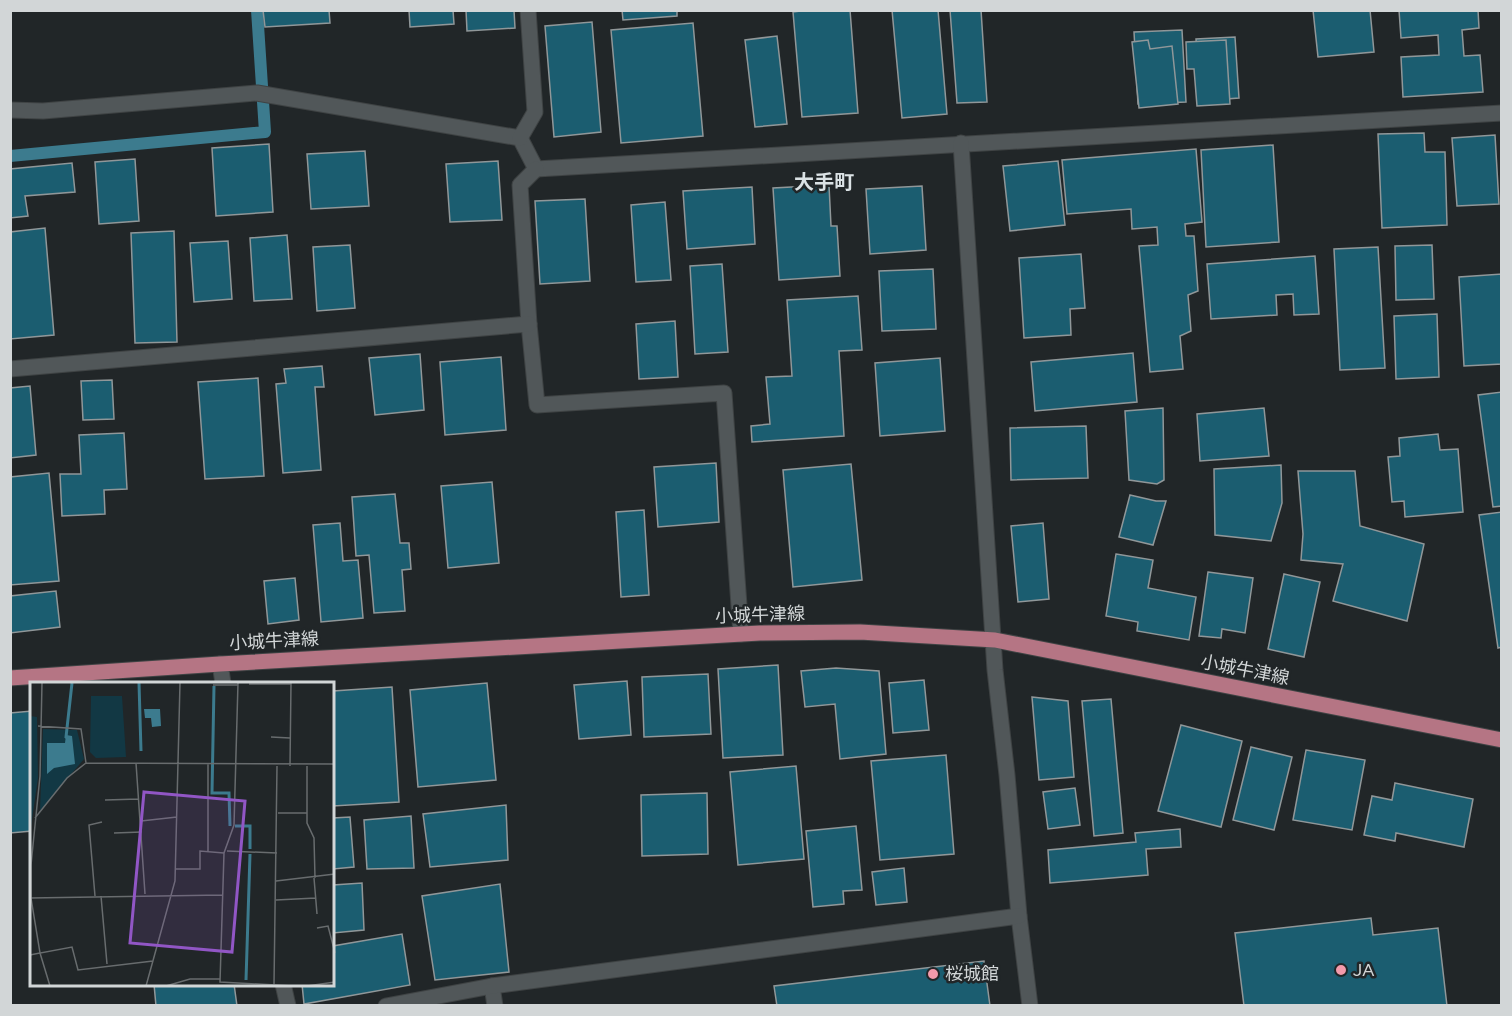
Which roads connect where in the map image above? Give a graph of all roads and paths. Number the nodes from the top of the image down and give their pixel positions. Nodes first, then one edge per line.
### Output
1 (528, 10) edge
2 (10, 110) edge
3 (1502, 113) edge
4 (520, 138) junction
5 (961, 143) junction
6 (536, 169) junction
7 (529, 324) junction
8 (10, 369) edge
9 (741, 634) junction
10 (995, 640) junction
11 (220, 664) junction
12 (10, 678) edge
13 (223, 682) edge
14 (1502, 740) edge
15 (1019, 916) junction
16 (284, 986) edge
17 (492, 986) junction
18 (404, 1004) edge
19 (288, 1005) edge
20 (386, 1005) edge
21 (495, 1005) edge
22 (1030, 1005) edge

1 - 4 street
2 - 4 street
3 - 5 street
4 - 6 street
5 - 6 street
5 - 10 street
6 - 7 street
7 - 8 street
7 - 9 street
9 - 10 main road, 小城牛津線
9 - 11 main road, 小城牛津線
10 - 14 main road, 小城牛津線
10 - 15 street
11 - 12 main road, 小城牛津線
11 - 13 street
15 - 17 street
15 - 22 street
16 - 19 street
17 - 18 street
17 - 21 street
18 - 20 street

